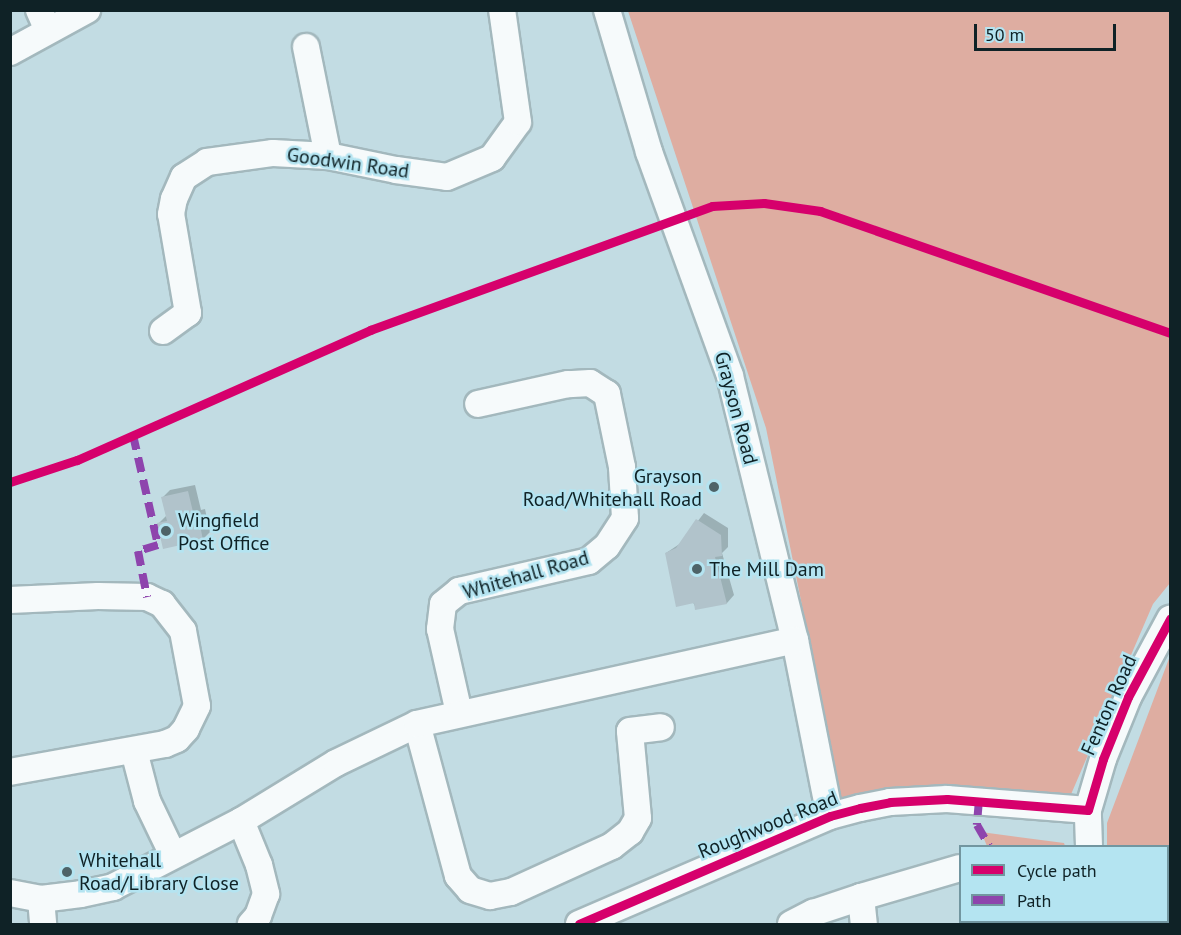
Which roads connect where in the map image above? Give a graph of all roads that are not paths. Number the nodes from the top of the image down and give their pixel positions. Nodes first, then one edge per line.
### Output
1 (87, 10) edge
2 (502, 10) edge
3 (607, 10) edge
4 (44, 20) edge
5 (306, 47) dead end
6 (10, 52) edge
7 (328, 156) junction
8 (163, 330) dead end
9 (478, 404) dead end
10 (10, 600) edge
11 (1170, 619) edge
12 (795, 640) junction
13 (459, 713) junction
14 (417, 724) junction
15 (661, 727) dead end
16 (134, 751) junction
17 (10, 772) edge
18 (1088, 810) junction
19 (830, 816) junction
20 (241, 821) junction
21 (1089, 845) edge
22 (173, 855) junction
23 (959, 868) edge
24 (10, 893) edge
25 (861, 897) junction
26 (41, 898) junction
27 (594, 921) edge
28 (43, 924) edge
29 (251, 924) edge
30 (791, 924) edge
31 (864, 924) edge

1 - 4 street
2 - 7 street, Goodwin Road
3 - 12 street, Grayson Road
4 - 6 street
5 - 7 street
7 - 8 street, Goodwin Road
9 - 13 street, Whitehall Road
10 - 16 street
11 - 18 street, Fenton Road
12 - 13 street
12 - 19 street, Grayson Road
13 - 14 street
14 - 15 street
14 - 20 street
16 - 17 street
16 - 22 street
18 - 19 street, Roughwood Road
18 - 21 street, Fenton Road
19 - 27 street, Roughwood Road
20 - 22 street
20 - 29 street
22 - 26 street
23 - 25 street
24 - 26 street
25 - 30 street
25 - 31 street
26 - 28 street

